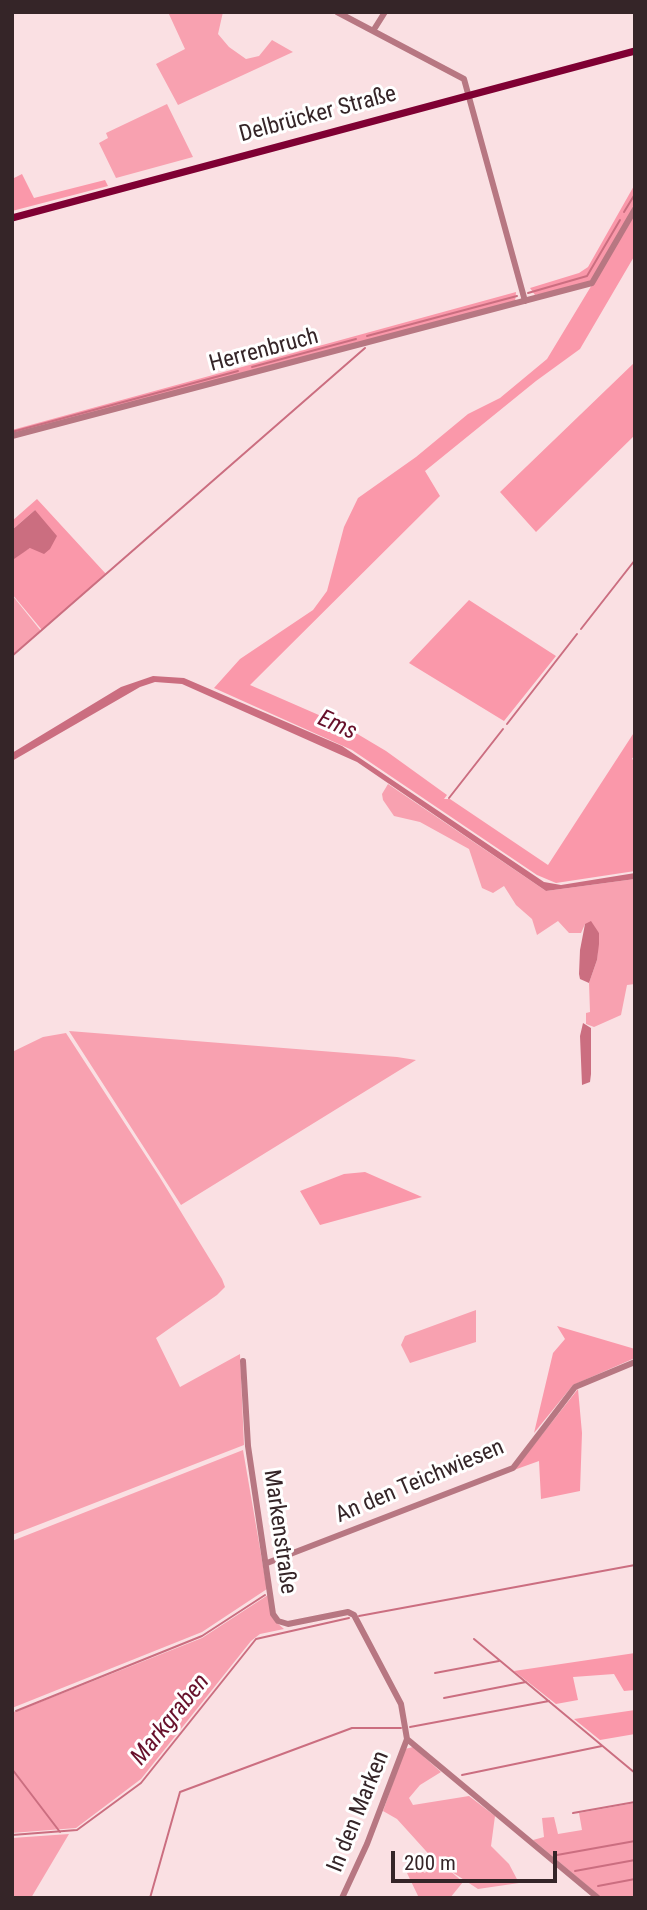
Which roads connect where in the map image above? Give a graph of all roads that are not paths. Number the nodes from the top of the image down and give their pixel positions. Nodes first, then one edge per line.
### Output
1 (338, 12) edge
2 (385, 12) edge
3 (373, 31) junction
4 (635, 51) edge
5 (470, 95) junction
6 (635, 209) edge
7 (12, 218) edge
8 (525, 301) junction
9 (12, 436) edge
10 (243, 1361) dead end
11 (635, 1362) edge
12 (267, 1563) junction
13 (407, 1739) junction
14 (342, 1898) edge
15 (598, 1898) edge

1 - 3 street
2 - 3 street
3 - 5 street
4 - 5 main road, Delbrücker Straße
5 - 7 main road, Delbrücker Straße
5 - 8 street
6 - 8 street, Herrenbruch
8 - 9 street, Herrenbruch
10 - 12 street, Markenstraße
11 - 12 street, An den Teichwiesen
12 - 13 street, Markenstraße
13 - 14 street, In den Marken
13 - 15 street

